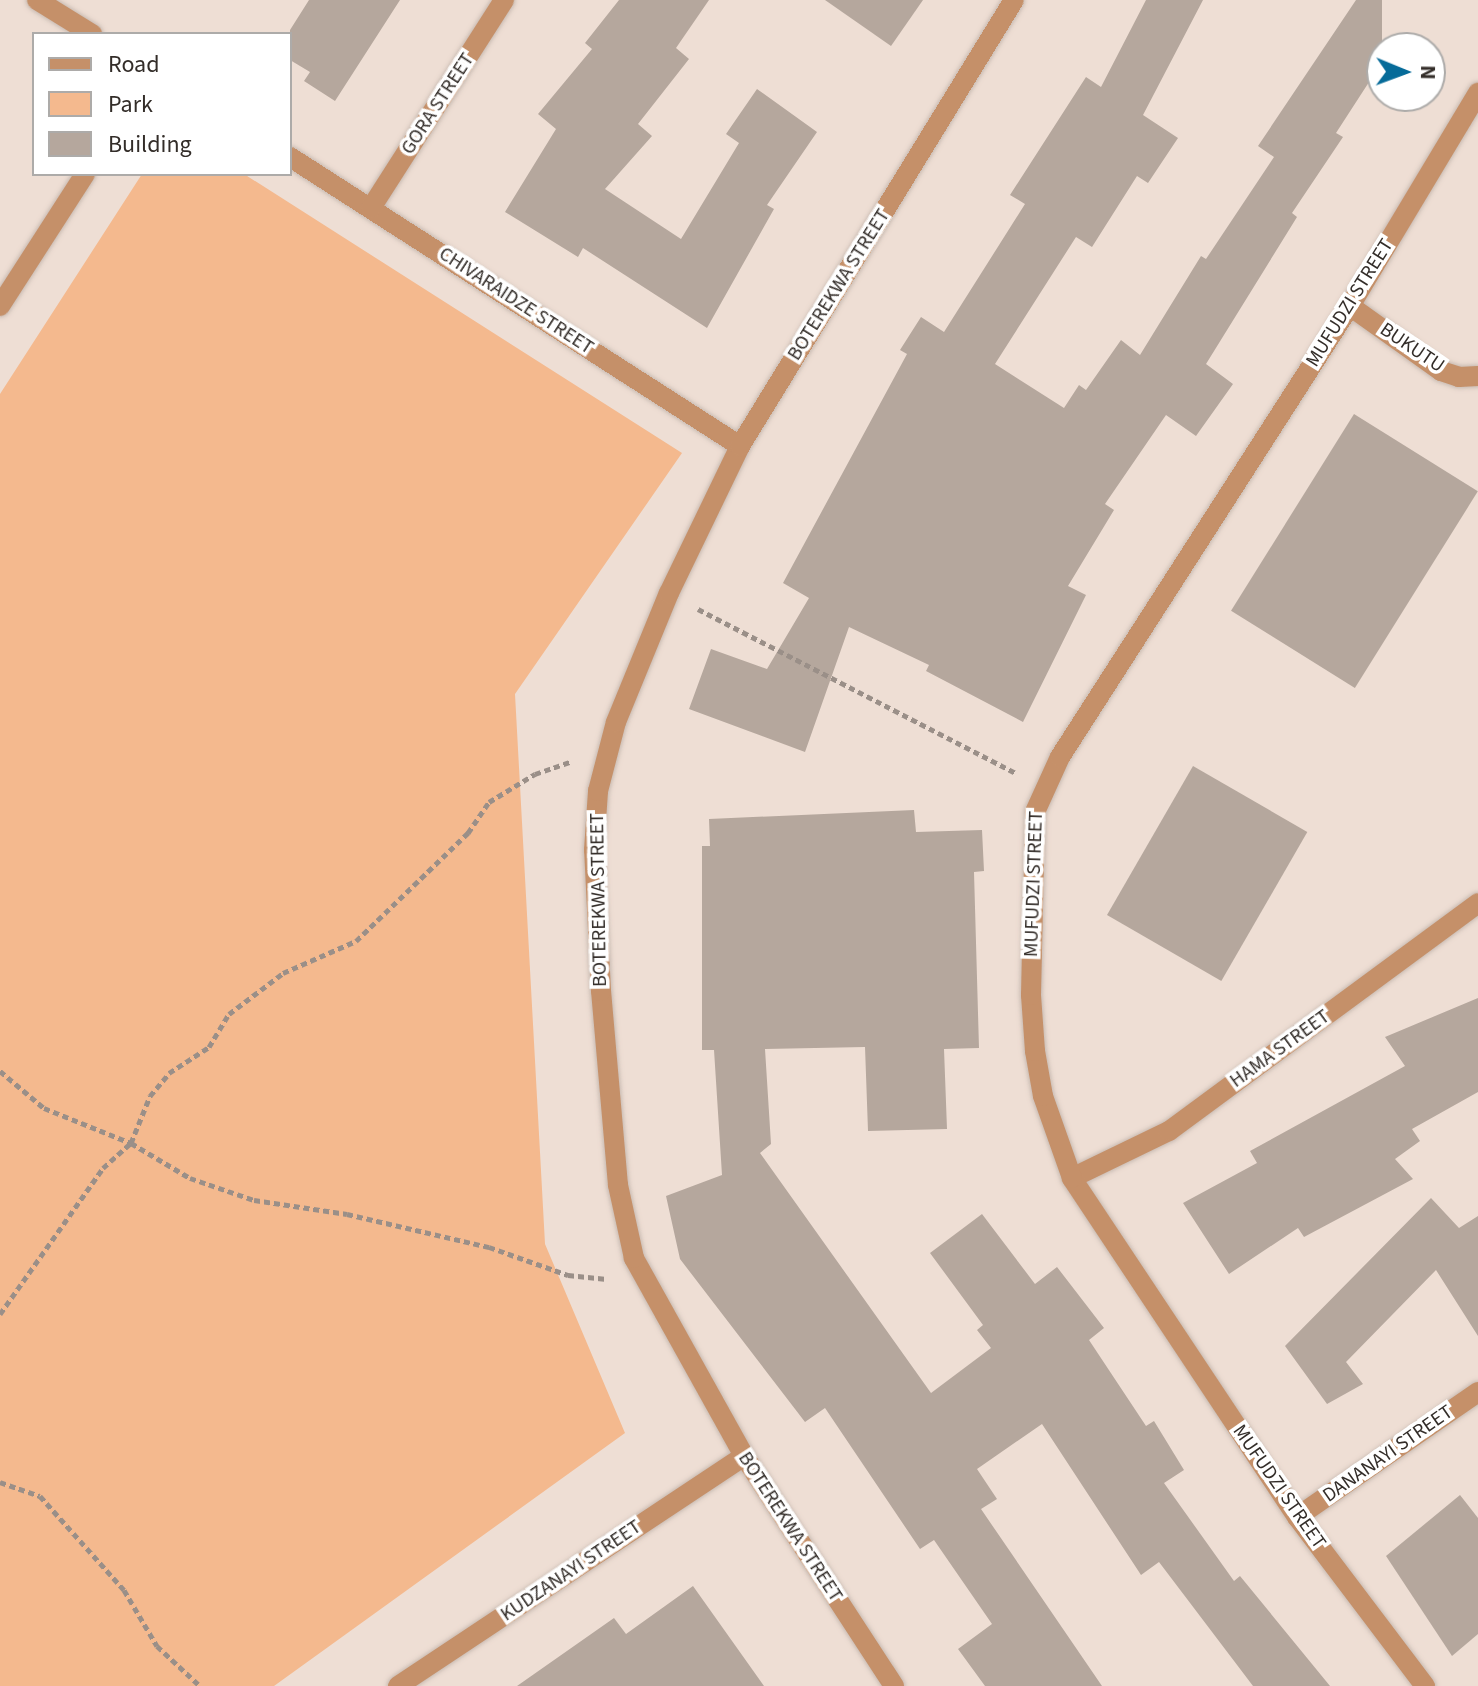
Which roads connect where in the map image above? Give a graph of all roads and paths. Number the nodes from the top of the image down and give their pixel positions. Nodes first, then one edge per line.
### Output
1 (504, 0) edge
2 (1014, 0) edge
3 (42, 1) edge
4 (89, 32) edge
5 (1478, 93) edge
6 (292, 158) edge
7 (84, 176) edge
8 (371, 208) junction
9 (0, 306) edge
10 (1350, 306) junction
11 (1478, 376) edge
12 (740, 446) junction
13 (669, 593) junction
14 (607, 758) junction
15 (1042, 786) junction
16 (1478, 903) edge
17 (0, 1071) edge
18 (131, 1143) junction
19 (1072, 1178) junction
20 (634, 1258) junction
21 (0, 1314) edge
22 (1478, 1392) edge
23 (744, 1456) junction
24 (0, 1482) edge
25 (1297, 1517) junction
26 (200, 1686) edge
27 (398, 1686) edge
28 (894, 1686) edge
29 (1425, 1686) edge

1 - 8 street, GORA STREET
2 - 12 street, BOTEREKWA STREET
3 - 4 street
5 - 10 street, MUFUDZI STREET
6 - 8 street, CHIVARAIDZE STREET
7 - 9 street
8 - 12 street, CHIVARAIDZE STREET
10 - 11 street, BUKUTU
10 - 15 street, MUFUDZI STREET
12 - 13 street, BOTEREKWA STREET
13 - 14 street, BOTEREKWA STREET
13 - 15 path
14 - 18 path
14 - 20 street, BOTEREKWA STREET
15 - 19 street, MUFUDZI STREET
16 - 19 street, HAMA STREET
17 - 18 path
18 - 20 path
18 - 21 path
19 - 25 street, MUFUDZI STREET
20 - 23 street, BOTEREKWA STREET
22 - 25 street, DANANAYI STREET
23 - 27 street, KUDZANAYI STREET
23 - 28 street, BOTEREKWA STREET
24 - 26 path
25 - 29 street, MUFUDZI STREET

